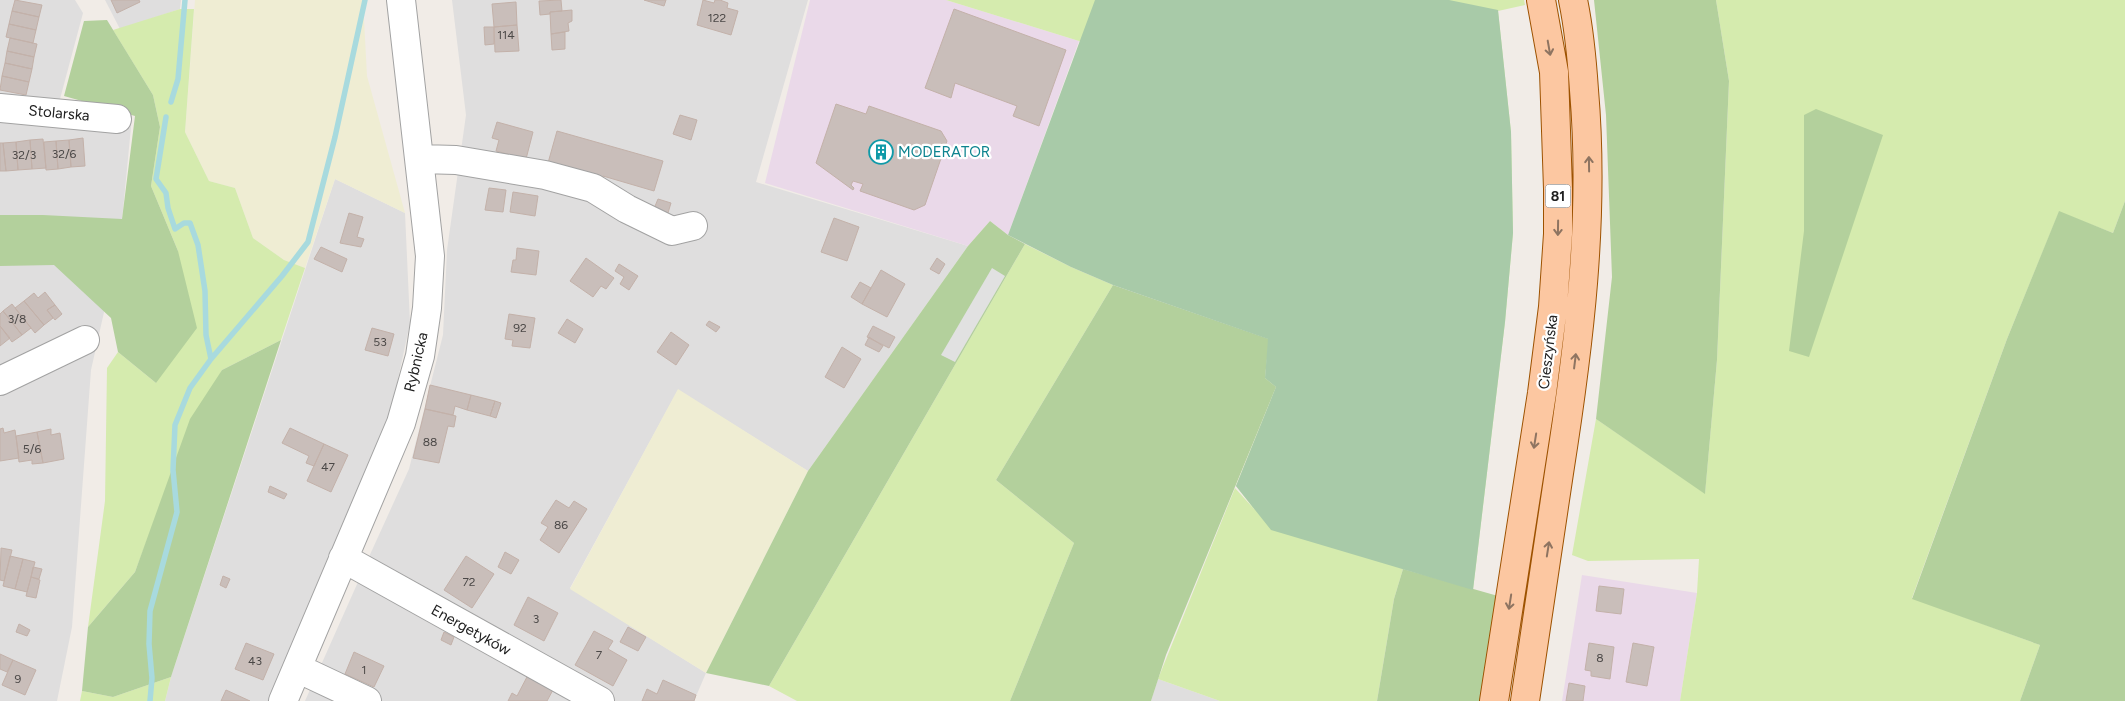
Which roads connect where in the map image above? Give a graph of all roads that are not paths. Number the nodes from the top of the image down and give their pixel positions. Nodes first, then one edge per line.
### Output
1 (401, 0) edge
2 (1541, 0) edge
3 (1573, 0) edge
4 (0, 108) edge
5 (117, 118) dead end
6 (420, 159) junction
7 (693, 226) dead end
8 (85, 340) dead end
9 (0, 381) edge
10 (343, 558) junction
11 (297, 668) junction
12 (283, 701) edge
13 (367, 701) edge
14 (600, 701) edge
15 (1494, 701) edge
16 (1525, 701) edge

1 - 6 street, Rybnicka
2 -> 15 main road, Cieszyńska / 81
16 -> 3 main road, Cieszyńska / 81
4 - 5 street, Stolarska
6 - 7 street
6 - 10 street, Rybnicka
8 - 9 street
10 - 11 street, Rybnicka
10 - 14 street, Energetyków
11 - 12 street, Rybnicka
11 - 13 street

